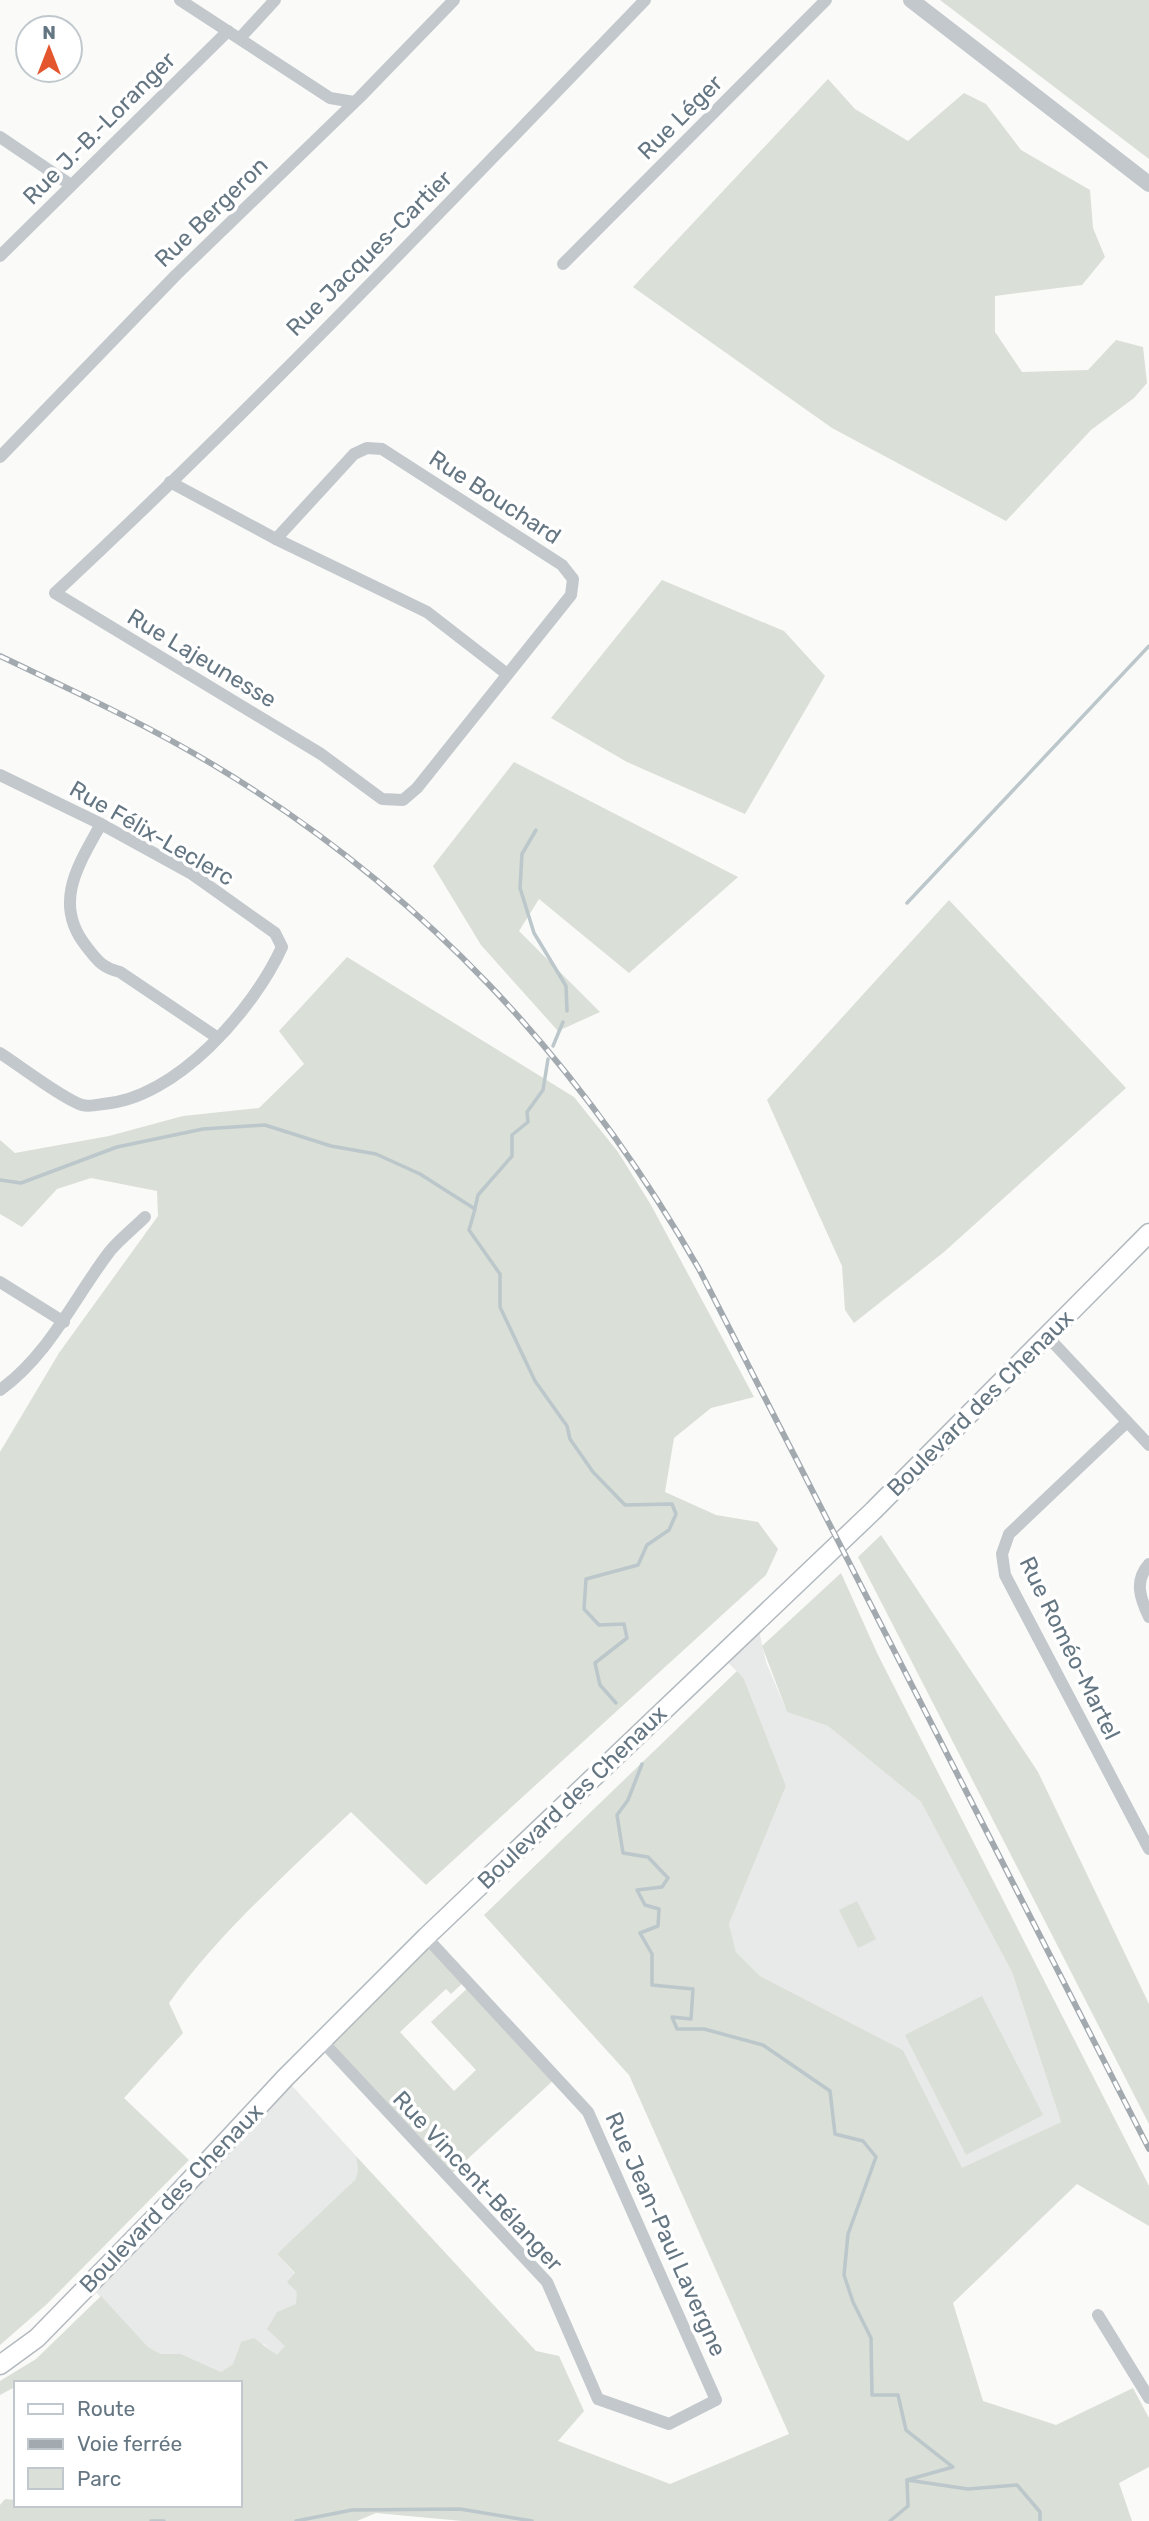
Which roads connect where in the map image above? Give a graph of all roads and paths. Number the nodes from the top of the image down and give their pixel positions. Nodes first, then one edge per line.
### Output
1 (180, 0) edge
2 (275, 0) edge
3 (454, 0) edge
4 (645, 0) edge
5 (826, 0) edge
6 (911, 0) edge
7 (228, 31) junction
8 (240, 38) junction
9 (354, 102) junction
10 (0, 137) edge
11 (1149, 184) edge
12 (71, 185) junction
13 (0, 256) edge
14 (563, 264) dead end
15 (0, 457) edge
16 (170, 482) junction
17 (120, 532) joint
18 (276, 539) junction
19 (507, 674) junction
20 (0, 775) edge
21 (403, 800) joint
22 (101, 824) junction
23 (218, 1038) junction
24 (0, 1053) edge
25 (145, 1217) dead end
26 (1149, 1233) edge
27 (0, 1282) edge
28 (64, 1322) junction
29 (1046, 1335) junction
30 (0, 1391) edge
31 (1127, 1422) junction
32 (1149, 1445) edge
33 (1149, 1564) edge
34 (1149, 1616) edge
35 (1149, 1849) edge
36 (426, 1937) junction
37 (322, 2041) junction
38 (1098, 2315) dead end
39 (0, 2365) edge
40 (1149, 2398) edge
41 (716, 2400) joint

1 - 7 street
2 - 8 street
3 - 9 street, Rue Bergeron
4 - 16 street, Rue Jacques-Cartier
5 - 14 street, Rue Léger
6 - 11 street
7 - 8 street
7 - 12 street, Rue J.-B.-Loranger
8 - 9 street
9 - 15 street, Rue Bergeron
10 - 12 street
12 - 13 street, Rue J.-B.-Loranger
16 - 17 street, Rue Jacques-Cartier
16 - 18 street
17 - 21 street, Rue Lajeunesse
18 - 19 street
18 - 19 street, Rue Bouchard
19 - 21 street, Rue Bouchard
20 - 22 street, Rue Félix-Leclerc
22 - 23 street
22 - 23 street, Rue Félix-Leclerc
23 - 24 street, Rue Félix-Leclerc
25 - 28 street
26 - 29 main road, Boulevard des Chenaux
27 - 28 street
28 - 30 street
29 - 31 street
29 - 36 main road, Boulevard des Chenaux
31 - 32 street
31 - 35 street, Rue Roméo-Martel
33 - 34 street
36 - 37 main road, Boulevard des Chenaux
36 - 41 street, Rue Jean-Paul Lavergne
37 - 39 main road, Boulevard des Chenaux
37 - 41 street, Rue Vincent-Bélanger
38 - 40 street

